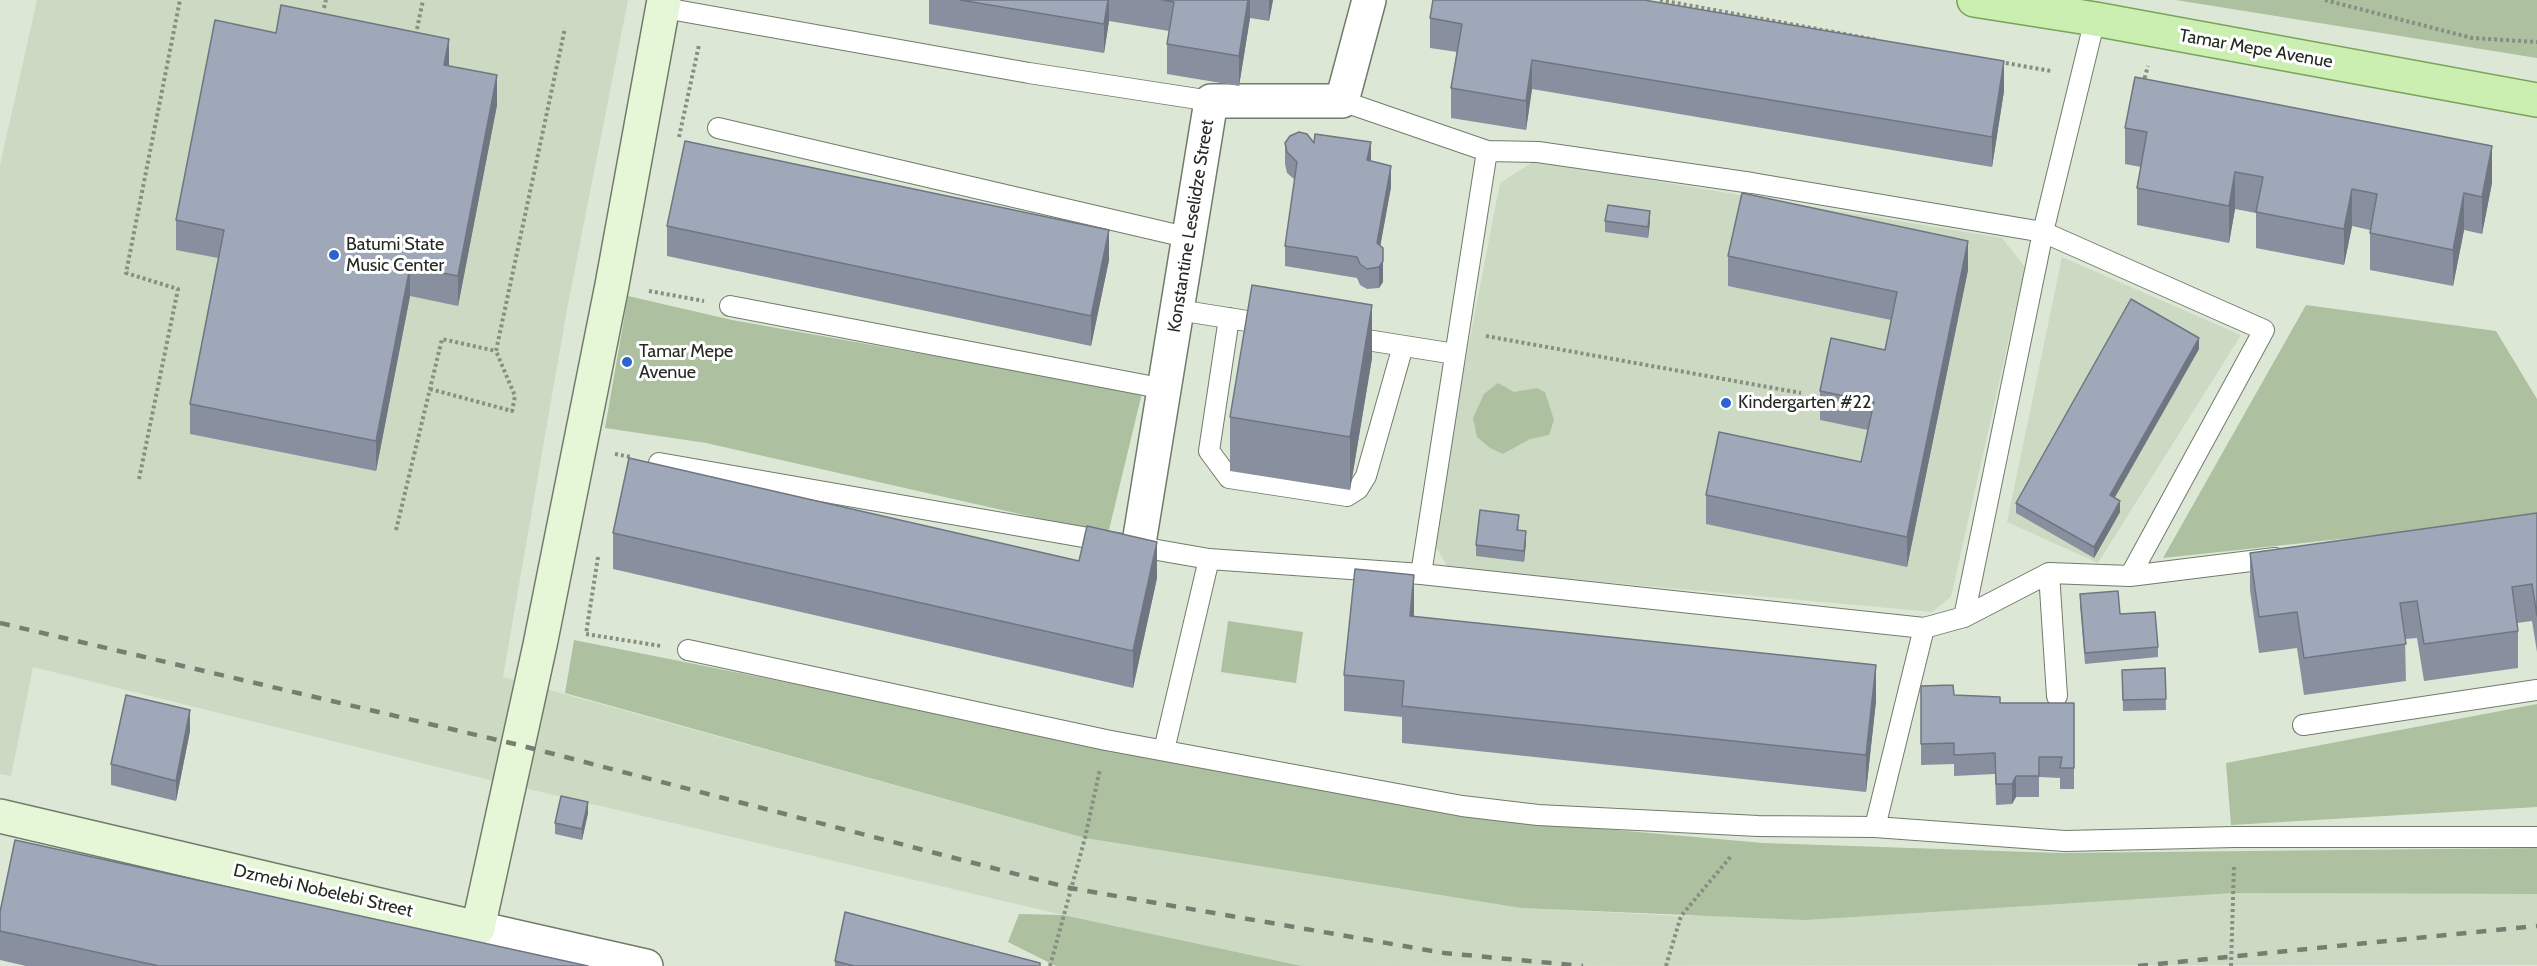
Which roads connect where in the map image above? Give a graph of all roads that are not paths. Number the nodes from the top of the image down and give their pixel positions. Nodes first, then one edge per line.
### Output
1 (1369, 0) edge
2 (1974, 0) edge
3 (664, 4) edge
4 (2095, 19) junction
5 (2537, 100) edge
6 (1211, 101) junction
7 (1342, 101) junction
8 (718, 128) dead end
9 (1487, 152) junction
10 (2043, 232) junction
11 (1190, 238) junction
12 (730, 306) road end
13 (1178, 310) junction
14 (1229, 318) junction
15 (1287, 327) edge
16 (1334, 335) edge
17 (1403, 346) junction
18 (1455, 354) junction
19 (1165, 389) junction
20 (659, 463) edge
21 (1138, 549) junction
22 (2293, 556) edge
23 (1209, 559) junction
24 (2049, 573) junction
25 (1421, 574) junction
26 (2130, 576) junction
27 (1964, 617) junction
28 (1924, 628) junction
29 (688, 650) road end
30 (2537, 690) edge
31 (2057, 696) dead end
32 (2303, 725) dead end
33 (1164, 750) junction
34 (0, 816) edge
35 (1875, 826) junction
36 (2537, 837) edge
37 (478, 928) junction
38 (646, 966) edge

1 - 7 street
2 - 4 main road, Tamar Mepe Avenue
3 - 6 lane
3 - 37 street
4 - 5 main road, Tamar Mepe Avenue
4 - 10 lane
6 - 7 street, Konstantine Leselidze Street
6 - 11 street, Konstantine Leselidze Street
7 - 9 lane
8 - 11 lane
9 - 10 lane
9 - 18 lane
10 - 26 lane
10 - 27 lane
11 - 13 street, Konstantine Leselidze Street
12 - 19 lane
13 - 14 lane
13 - 19 street, Konstantine Leselidze Street
14 - 15 lane
14 - 17 lane
16 - 17 lane
17 - 18 lane
18 - 25 lane
19 - 21 street, Konstantine Leselidze Street
20 - 21 lane
21 - 23 lane
22 - 26 lane
23 - 25 lane
23 - 33 lane
24 - 26 lane
24 - 27 lane
24 - 31 lane
25 - 28 lane
27 - 28 lane
28 - 35 lane
29 - 33 lane
30 - 32 lane
33 - 35 lane
34 - 37 street, Dzmebi Nobelebi Street
35 - 36 lane
37 - 38 street, Dzmebi Nobelebi Street

